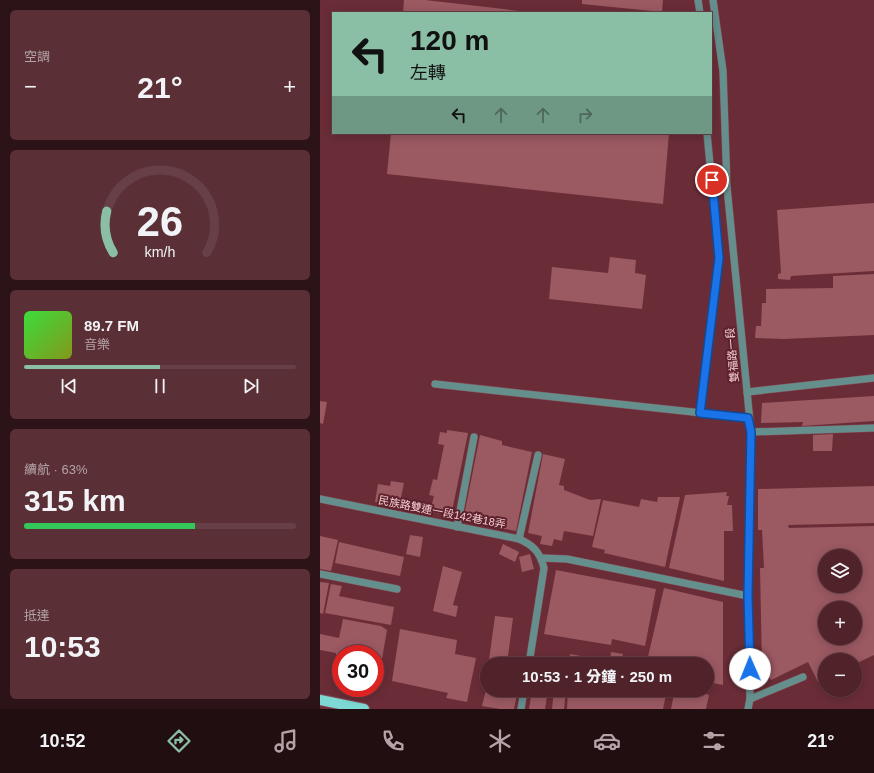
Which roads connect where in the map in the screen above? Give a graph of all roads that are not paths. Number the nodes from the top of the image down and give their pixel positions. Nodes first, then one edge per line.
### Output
1 (698, 0) edge
2 (712, 0) edge
3 (700, 12) edge
4 (708, 134) edge
5 (874, 378) edge
6 (435, 384) dead end
7 (747, 392) junction
8 (700, 413) junction
9 (748, 418) junction
10 (874, 428) edge
11 (751, 432) junction
12 (474, 436) dead end
13 (538, 454) dead end
14 (320, 499) edge
15 (457, 527) junction
16 (519, 539) junction
17 (542, 558) junction
18 (320, 574) edge
19 (397, 590) dead end
20 (748, 596) junction
21 (530, 657) edge
22 (803, 677) dead end
23 (523, 697) edge
24 (750, 699) junction
25 (320, 700) edge
26 (364, 709) edge
27 (521, 709) edge
28 (748, 709) edge

1 - 3 street
2 - 7 street, 雙福路一段
4 - 8 street
5 - 7 street
6 - 8 street
7 - 9 street, 雙福路一段
8 - 9 street
9 - 11 street, 雙福路一段
10 - 11 street
11 - 20 street, 雙福路一段
12 - 15 street
13 - 16 street
14 - 15 street, 民族路雙連一段142巷18弄
15 - 16 street, 民族路雙連一段142巷18弄
16 - 17 street, 民族路雙連一段142巷18弄
17 - 20 street
17 - 21 street, 民族路雙連一段142巷18弄
18 - 19 street
20 - 24 street, 雙福路一段
22 - 24 street
23 - 27 street
24 - 28 street, 雙福路一段
25 - 26 main road

